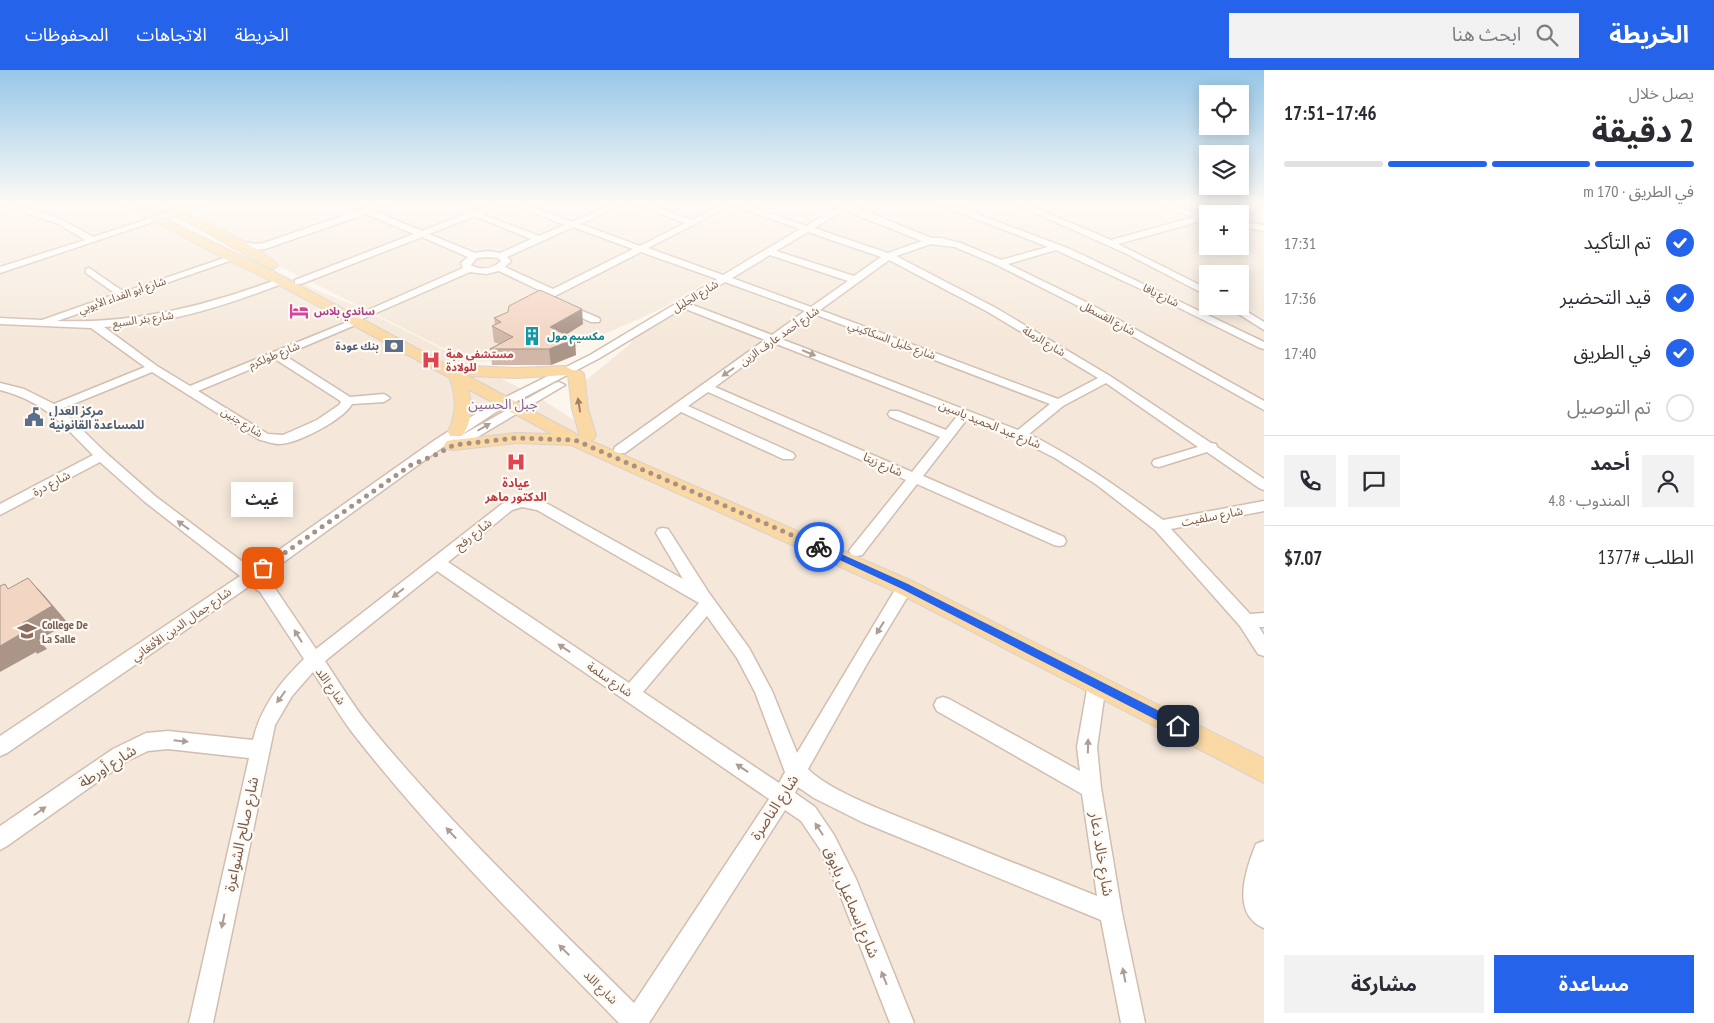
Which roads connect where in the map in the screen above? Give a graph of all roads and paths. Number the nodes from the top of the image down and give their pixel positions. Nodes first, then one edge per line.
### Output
1 (62, 249) edge
2 (218, 249) edge
3 (248, 249) edge
4 (382, 249) edge
5 (459, 249) edge
6 (515, 249) edge
7 (773, 249) edge
8 (868, 249) edge
9 (906, 249) edge
10 (967, 249) edge
11 (1047, 249) edge
12 (1062, 249) edge
13 (1124, 249) edge
14 (640, 250) joint
15 (769, 252) junction
16 (254, 253) junction
17 (474, 256) junction
18 (500, 256) junction
19 (888, 256) junction
20 (233, 258) junction
21 (1000, 263) junction
22 (1157, 266) junction
23 (2, 268) edge
24 (499, 268) junction
25 (470, 269) junction
26 (89, 271) dead end
27 (1119, 274) junction
28 (723, 279) junction
29 (855, 280) junction
30 (281, 281) junction
31 (298, 282) junction
32 (1199, 288) edge
33 (554, 292) junction
34 (123, 294) junction
35 (544, 297) junction
36 (682, 304) junction
37 (521, 309) edge
38 (814, 312) junction
39 (1245, 315) edge
40 (358, 319) junction
41 (595, 320) dead end
42 (0, 321) edge
43 (40, 323) junction
44 (94, 324) junction
45 (1264, 327) edge
46 (774, 339) junction
47 (1264, 346) edge
48 (276, 355) junction
49 (153, 368) junction
50 (570, 372) junction
51 (464, 374) junction
52 (1106, 378) junction
53 (0, 386) edge
54 (706, 387) junction
55 (191, 390) junction
56 (384, 398) dead end
57 (347, 401) junction
58 (517, 402) junction
59 (1059, 403) junction
60 (1264, 406) edge
61 (680, 407) junction
62 (53, 408) junction
63 (894, 414) dead end
64 (965, 414) junction
65 (948, 435) junction
66 (1020, 435) junction
67 (582, 437) junction
68 (455, 439) junction
69 (1210, 447) junction
70 (620, 450) junction
71 (101, 456) junction
72 (788, 456) dead end
73 (1159, 463) dead end
74 (914, 478) junction
75 (1264, 485) edge
76 (1264, 506) edge
77 (1, 509) edge
78 (1160, 526) junction
79 (663, 534) dead end
80 (1059, 541) dead end
81 (856, 551) junction
82 (437, 563) junction
83 (251, 575) junction
84 (905, 587) junction
85 (705, 600) junction
86 (1246, 620) junction
87 (1264, 620) edge
88 (1264, 649) edge
89 (313, 660) junction
90 (1097, 684) junction
91 (631, 693) junction
92 (943, 705) dead end
93 (0, 747) edge
94 (259, 750) junction
95 (1264, 756) edge
96 (1264, 771) edge
97 (797, 772) junction
98 (1091, 788) junction
99 (783, 795) junction
100 (0, 839) edge
101 (1264, 852) edge
102 (1111, 913) junction
103 (1264, 917) edge
104 (635, 1022) edge
105 (201, 1023) edge
106 (902, 1023) edge
107 (1133, 1023) edge

1 - 23 street
2 - 20 main road
3 - 16 main road
4 - 31 street
5 - 17 street
6 - 18 street
7 - 15 street, شارع الجليل
8 - 19 street, شارع الرملة
9 - 19 street, شارع أحمد عارف الزين
10 - 21 street, شارع القسطل
11 - 21 street
12 - 27 street, شارع يافا
13 - 22 street
14 - 28 street, شارع خليل السكاكيني
14 - 33 street
15 - 28 street, شارع الجليل
15 - 29 street
16 - 20 main road
16 - 31 main road
17 - 18 street
17 - 25 street
18 - 24 street
19 - 29 street, شارع أحمد عارف الزين
19 - 52 street, شارع الرملة
20 - 30 main road
20 - 34 street, شارع أبو الفداء الأيوبي
21 - 60 street, شارع القسطل
22 - 27 street
22 - 32 street
24 - 25 street
24 - 33 street
25 - 40 street, شارع طولكرم
26 - 34 street
27 - 47 street, شارع يافا
28 - 36 street, شارع الجليل
28 - 38 street, شارع خليل السكاكيني
29 - 38 street, شارع أحمد عارف الزين
30 - 40 main road
30 - 44 street, شارع بئر السبع
31 - 40 main road
33 - 35 street
34 - 43 street, شارع أبو الفداء الأيوبي
35 - 37 street
35 - 41 street
36 - 46 street, شارع عبد الحميد ياسين
36 - 50 street, شارع الجليل
38 - 46 street, شارع أحمد عارف الزين
38 - 59 street, شارع خليل السكاكيني
39 - 45 street
40 - 48 street, شارع طولكرم
40 - 51 main road
42 - 43 street, شارع بئر السبع
43 - 44 street, شارع بئر السبع
44 - 49 street, شارع جنين
46 -> 54 street, شارع أحمد عارف الزين
46 -> 64 street, شارع عبد الحميد ياسين
48 - 55 street, شارع طولكرم
48 - 57 street
49 - 55 street, شارع جنين
49 - 62 street
50 - 51 main road
50 - 58 street, شارع الجليل
67 -> 50 main road
51 - 58 main road
51 - 68 main road
52 - 59 street
52 - 69 street, شارع الرملة
53 - 62 street, شارع اللد
54 - 61 street, شارع أحمد عارف الزين
54 - 74 street, شارع زيتا
55 - 57 street, شارع جنين
56 - 57 street
58 - 67 main road
58 - 68 street, شارع جمال الدين الأفغاني
59 - 66 street
61 - 70 street, شارع أحمد عارف الزين
61 - 72 street
62 - 71 street, شارع اللد
63 - 65 street
64 - 65 street
64 - 66 street, شارع عبد الحميد ياسين
65 - 74 street
66 - 78 street, شارع عبد الحميد ياسين
67 - 68 main road
67 - 70 main road
67 - 84 main road
68 - 83 street, شارع جمال الدين الأفغاني
69 - 73 street
69 - 75 street, شارع الرملة
70 - 81 main road
71 - 77 street, شارع درة
83 -> 71 street, شارع اللد
74 - 80 street, شارع زيتا
74 - 81 street
76 - 78 street, شارع سلفيت
78 - 86 street, شارع عبد الحميد ياسين
79 - 85 street
81 - 95 main road
82 - 85 street, شارع رفح
82 -> 89 street, شارع رفح
91 -> 82 street, شارع سلمة
89 -> 83 street, شارع اللد
83 - 93 street, شارع جمال الدين الأفغاني
84 - 90 main road
84 -> 97 street, شارع الناصرة
85 - 91 street
85 - 97 street
86 - 87 street
86 - 88 street, شارع عبد الحميد ياسين
89 -> 94 street, شارع صالح الشواعرة
104 -> 89 street, شارع اللد
90 - 96 main road
98 -> 90 street, شارع خالد ذعار
99 -> 91 street, شارع سلمة
92 - 98 street
100 -> 94 street, شارع أورطة
94 -> 105 street, شارع صالح الشواعرة
97 - 99 street, شارع الناصرة
97 - 102 street
98 - 102 street, شارع خالد ذعار
99 - 104 street, شارع الناصرة
106 -> 99 street, شارع إسماعيل بابوق
101 - 103 street
107 -> 102 street, شارع خالد ذعار

